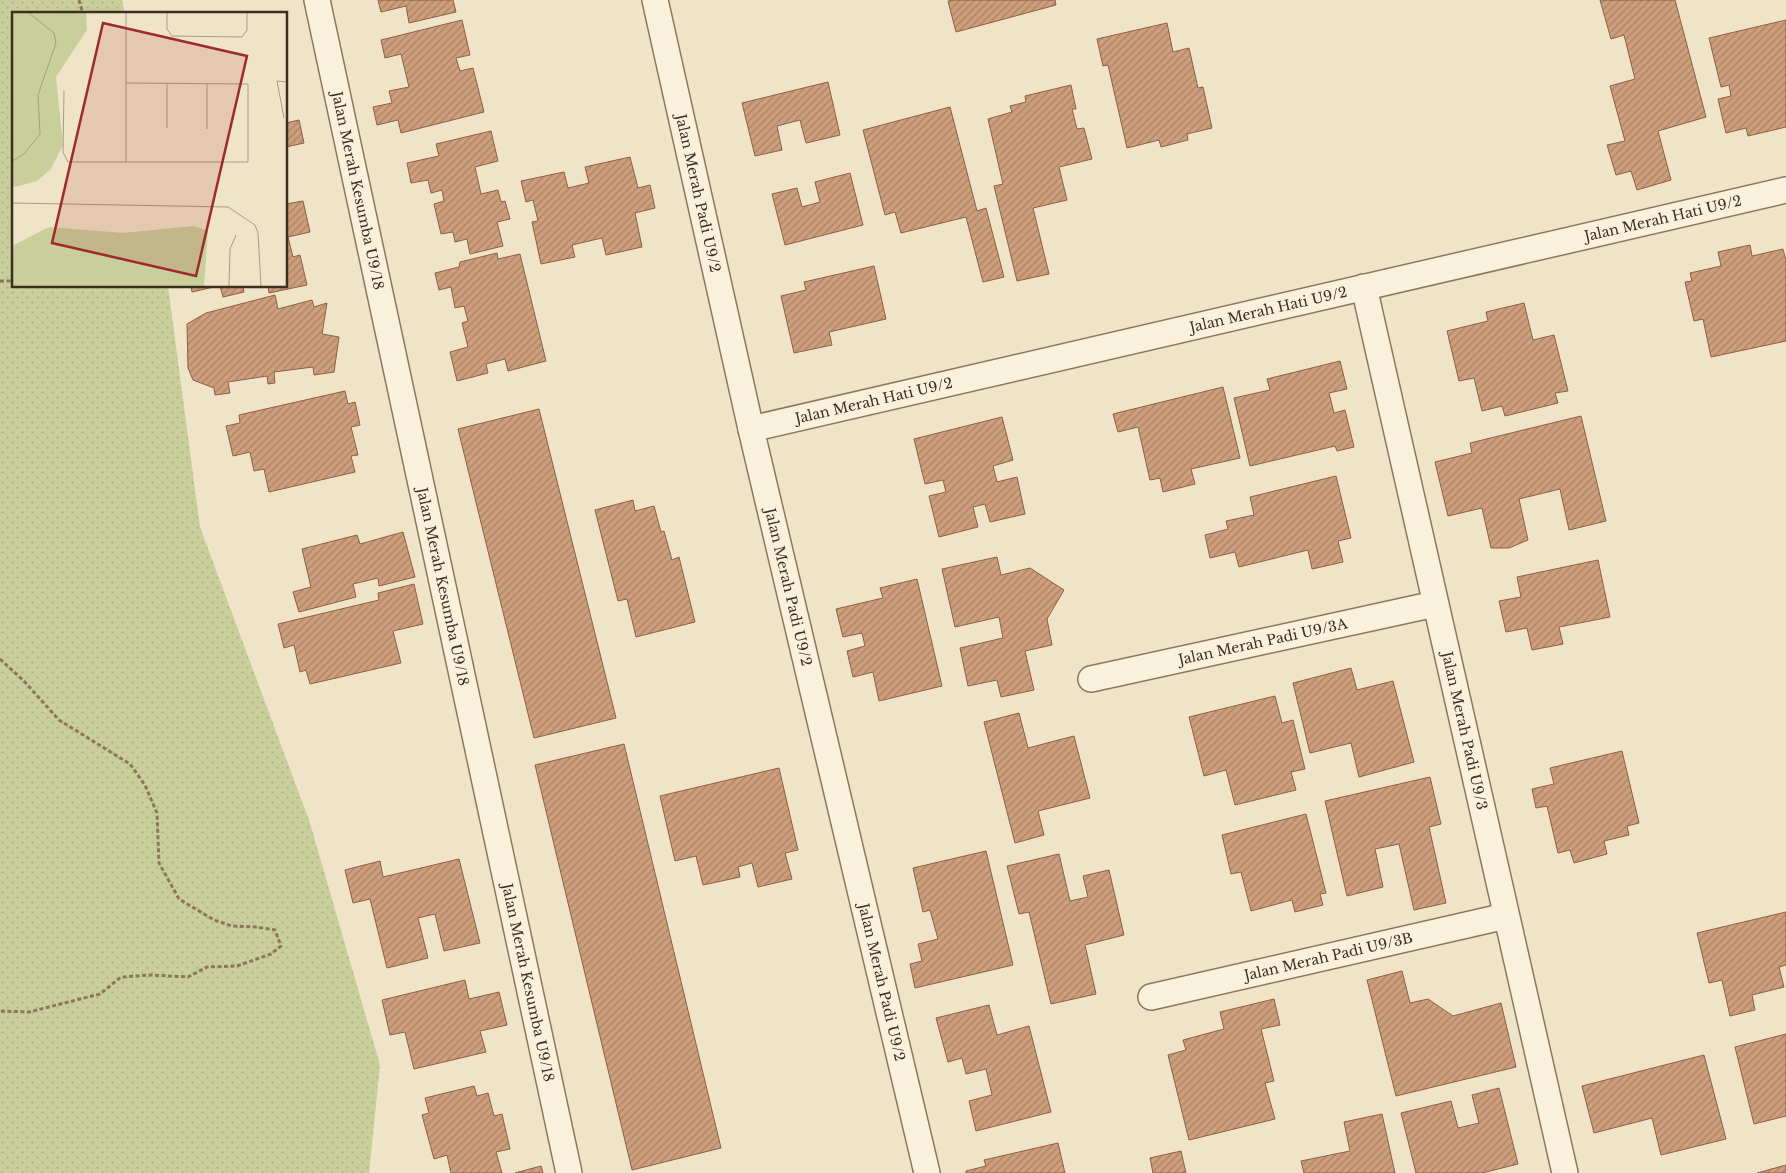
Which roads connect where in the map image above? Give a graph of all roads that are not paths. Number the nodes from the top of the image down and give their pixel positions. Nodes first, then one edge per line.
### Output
1 (317, 0) edge
2 (655, 0) edge
3 (1786, 190) edge
4 (1364, 287) junction
5 (751, 429) junction
6 (1435, 604) junction
7 (1091, 679) dead end
8 (1506, 916) junction
9 (1151, 997) dead end
10 (569, 1173) edge
11 (927, 1173) edge
12 (1565, 1173) edge

1 - 10 street, Jalan Merah Kesumba U9/18
2 - 5 street, Jalan Merah Padi U9/2
3 - 4 street, Jalan Merah Hati U9/2
4 - 5 street, Jalan Merah Hati U9/2
4 - 6 street, Jalan Merah Padi U9/3
5 - 11 street, Jalan Merah Padi U9/2
6 - 7 street, Jalan Merah Padi U9/3A
6 - 8 street, Jalan Merah Padi U9/3
8 - 9 street, Jalan Merah Padi U9/3B
8 - 12 street, Jalan Merah Padi U9/3

